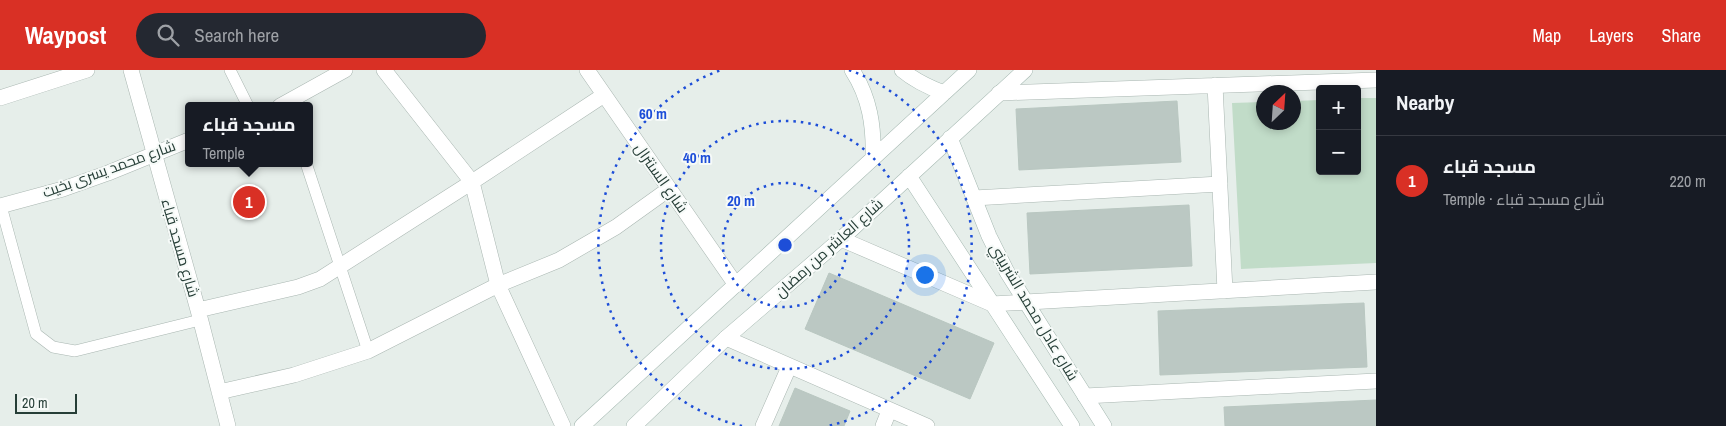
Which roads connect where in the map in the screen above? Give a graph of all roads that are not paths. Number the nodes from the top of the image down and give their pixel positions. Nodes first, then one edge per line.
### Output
1 (87, 70) edge
2 (131, 70) edge
3 (230, 70) edge
4 (345, 70) edge
5 (384, 70) edge
6 (587, 70) edge
7 (852, 70) edge
8 (902, 70) edge
9 (969, 70) edge
10 (1025, 70) edge
11 (1376, 80) edge
12 (1215, 85) junction
13 (944, 93) junction
14 (999, 93) junction
15 (604, 95) junction
16 (0, 98) edge
17 (246, 102) edge
18 (289, 102) edge
19 (950, 138) junction
20 (185, 141) edge
21 (154, 153) junction
22 (873, 158) junction
23 (307, 167) edge
24 (909, 176) junction
25 (472, 182) junction
26 (1220, 184) junction
27 (669, 189) junction
28 (974, 198) junction
29 (0, 206) edge
30 (841, 239) junction
31 (340, 266) junction
32 (1376, 282) edge
33 (498, 285) junction
34 (736, 285) junction
35 (1226, 290) junction
36 (1025, 302) junction
37 (992, 304) junction
38 (199, 315) junction
39 (726, 338) junction
40 (368, 351) junction
41 (789, 367) junction
42 (1376, 381) edge
43 (219, 392) junction
44 (1085, 396) junction
45 (889, 411) junction
46 (228, 426) edge
47 (563, 426) edge
48 (582, 426) edge
49 (634, 426) edge
50 (763, 426) edge
51 (883, 426) edge
52 (927, 426) edge
53 (1072, 426) edge
54 (1104, 426) edge

1 - 16 street
2 - 21 street, شارع مسجد قباء
3 - 17 lane
4 - 18 street
5 - 25 street
6 - 15 street, شارع السنترال
7 - 22 street
8 - 13 street
9 - 13 street
10 - 14 street, شارع العاشر من رمضان
11 - 12 street
12 - 14 street
12 - 26 street
13 - 22 street
14 - 19 street, شارع العاشر من رمضان
15 - 25 street
15 - 27 street, شارع السنترال
19 - 24 street, شارع العاشر من رمضان
19 - 28 street, شارع عادل محمد الشربيني
20 - 21 street, شارع محمد يسرى بخيت
21 - 29 street, شارع محمد يسرى بخيت
21 - 38 street, شارع مسجد قباء
22 - 34 street
23 - 31 lane
24 - 30 street, شارع العاشر من رمضان
24 - 37 street, شارع عادل محمد الشربيني
25 - 31 street
25 - 33 street
26 - 28 street
26 - 35 street
27 - 33 street
27 - 34 street, شارع السنترال
28 - 36 street, شارع عادل محمد الشربيني
29 - 38 lane
30 - 37 street
30 - 39 street, شارع العاشر من رمضان
31 - 38 street
31 - 40 lane
32 - 35 street
33 - 40 street
33 - 47 street
34 - 48 street
35 - 36 street
36 - 37 street
36 - 44 street, شارع عادل محمد الشربيني
37 - 53 street, شارع عادل محمد الشربيني
38 - 43 street, شارع مسجد قباء
39 - 41 street
39 - 49 street, شارع العاشر من رمضان
40 - 43 street
41 - 45 street
41 - 50 street
42 - 44 street
43 - 46 street, شارع مسجد قباء
44 - 54 street, شارع عادل محمد الشربيني
45 - 51 street
45 - 52 street

